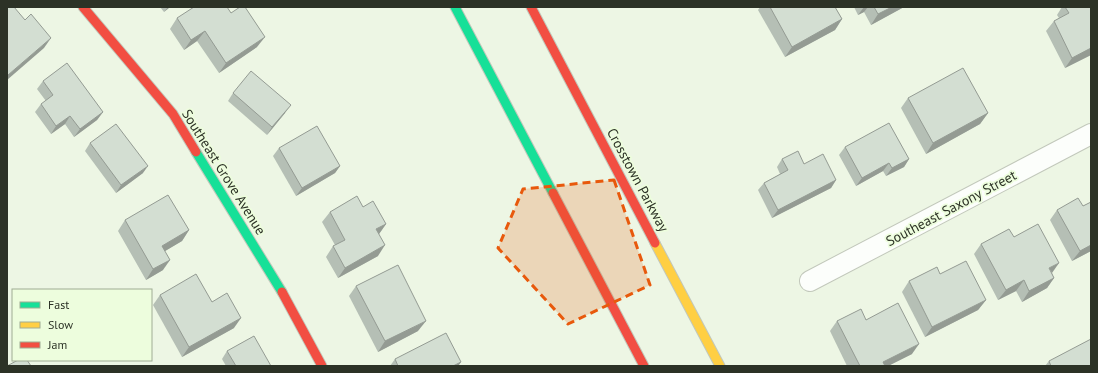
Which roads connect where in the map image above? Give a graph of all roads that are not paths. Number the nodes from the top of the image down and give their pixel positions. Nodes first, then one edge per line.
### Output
1 (83, 7) edge
2 (455, 7) edge
3 (531, 7) edge
4 (1091, 134) edge
5 (810, 281) dead end
6 (322, 366) edge
7 (644, 366) edge
8 (720, 366) edge

1 - 6 main road, Southeast Grove Avenue
2 - 7 main road
3 - 8 main road, Crosstown Parkway
4 - 5 street, Southeast Saxony Street

